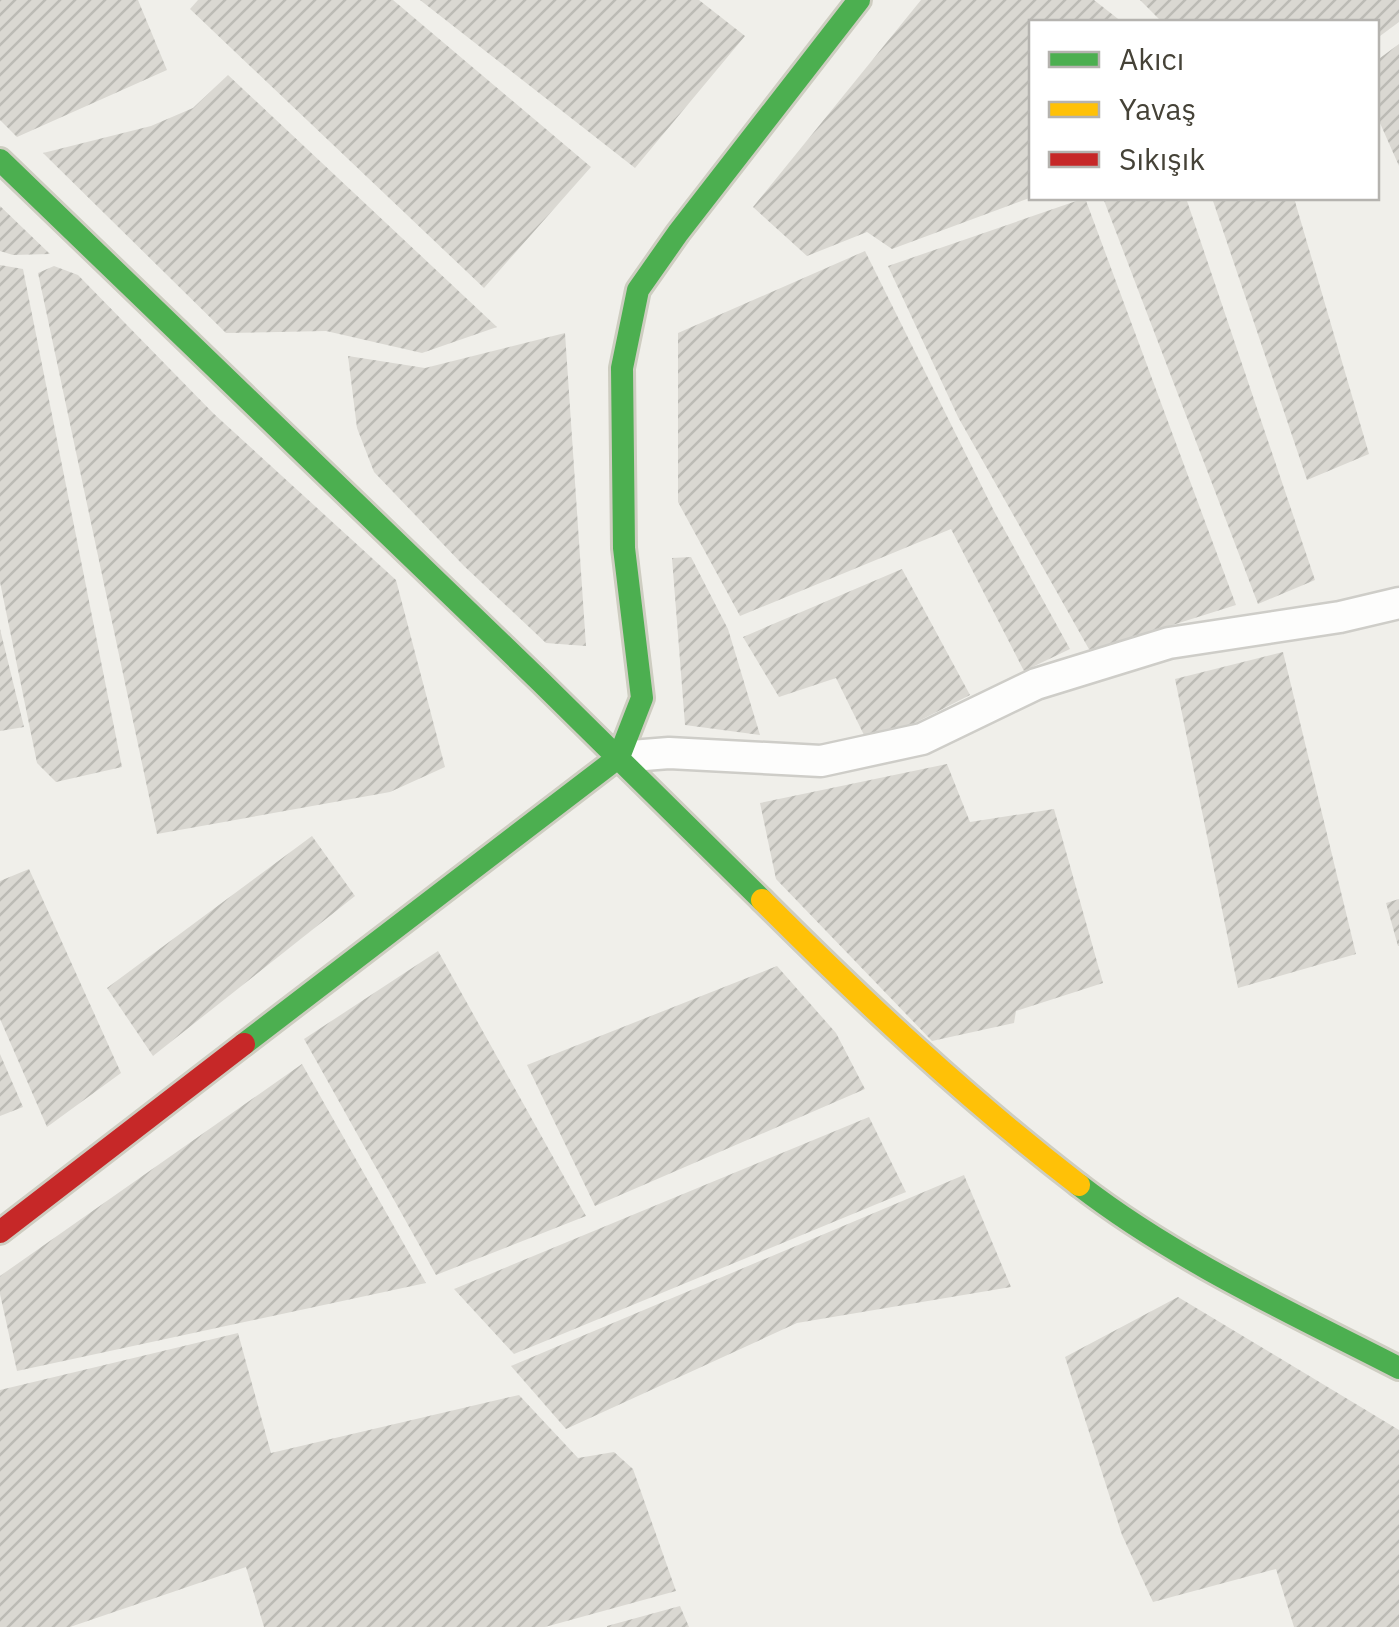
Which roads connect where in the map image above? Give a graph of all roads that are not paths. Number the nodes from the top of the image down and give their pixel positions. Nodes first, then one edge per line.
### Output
1 (859, 0) edge
2 (0, 160) edge
3 (1399, 602) edge
4 (619, 758) junction
5 (0, 1232) edge
6 (1399, 1368) edge

1 - 4 street
2 - 4 street
3 - 4 street
4 - 5 street
4 - 6 street

